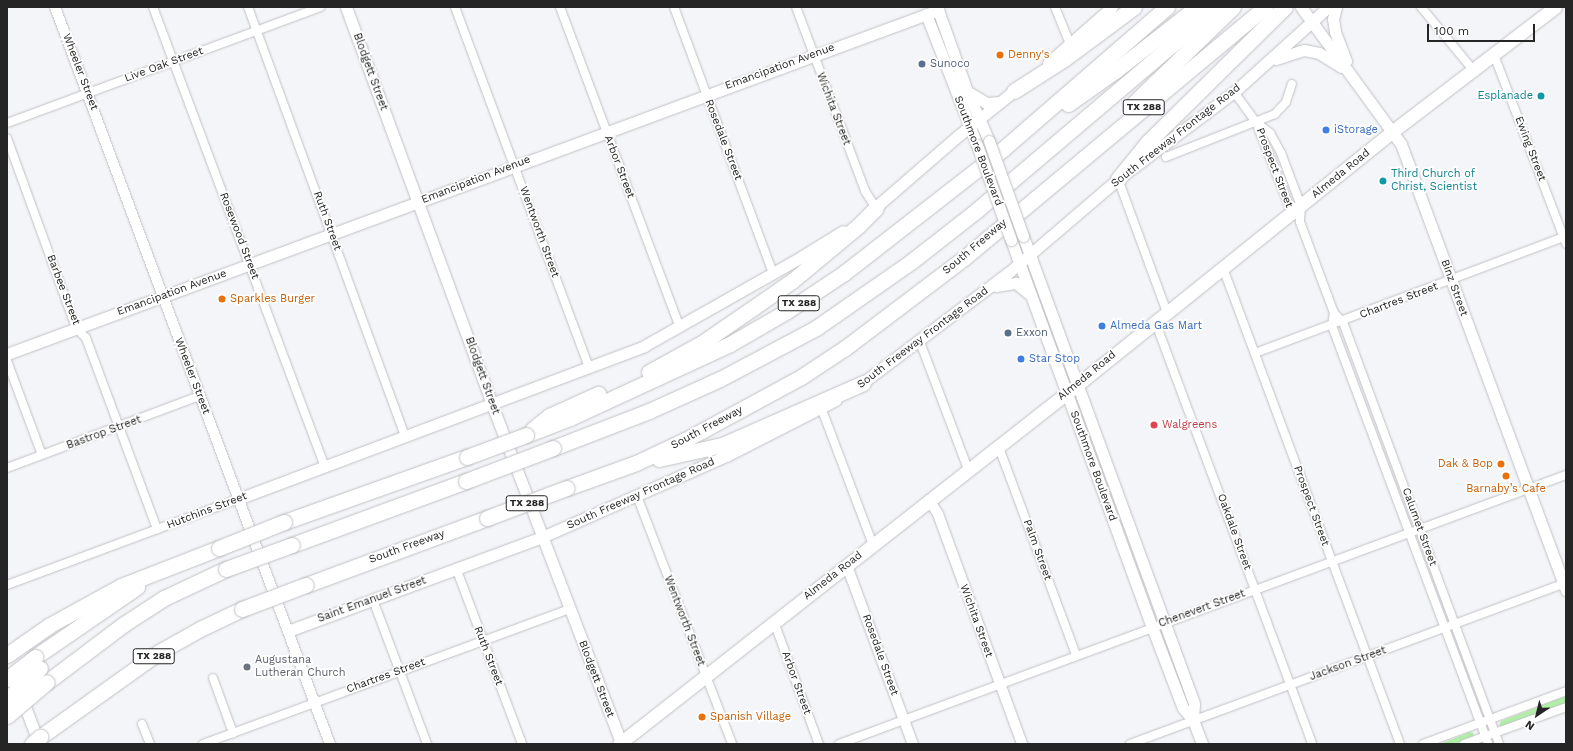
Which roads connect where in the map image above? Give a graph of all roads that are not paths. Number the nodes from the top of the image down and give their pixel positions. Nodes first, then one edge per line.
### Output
1 (56, 7) edge
2 (153, 7) edge
3 (248, 7) edge
4 (320, 7) edge
5 (346, 7) edge
6 (455, 7) edge
7 (560, 7) edge
8 (674, 7) edge
9 (796, 7) edge
10 (1055, 7) edge
11 (1112, 7) edge
12 (1134, 7) edge
13 (1167, 7) edge
14 (1197, 7) edge
15 (1216, 7) edge
16 (1233, 7) edge
17 (1265, 7) edge
18 (1284, 7) edge
19 (1302, 7) edge
20 (1328, 7) edge
21 (1336, 7) edge
22 (1421, 7) edge
23 (940, 8) edge
24 (1547, 9) edge
25 (924, 11) edge
26 (1312, 22) junction
27 (256, 31) junction
28 (1070, 44) junction
29 (813, 55) junction
30 (1494, 55) junction
31 (173, 62) junction
32 (1260, 68) junction
33 (1474, 71) junction
34 (1350, 74) junction
35 (1292, 84) dead end
36 (967, 91) junction
37 (1014, 91) junction
38 (1234, 92) junction
39 (88, 93) junction
40 (706, 94) junction
41 (1001, 102) junction
42 (980, 118) junction
43 (1256, 122) junction
44 (7, 123) edge
45 (970, 127) junction
46 (1392, 131) junction
47 (606, 132) junction
48 (7, 138) edge
49 (1003, 148) junction
50 (1166, 157) dead end
51 (515, 165) junction
52 (1118, 179) junction
53 (418, 202) junction
54 (1024, 207) junction
55 (876, 208) junction
56 (1297, 214) junction
57 (332, 234) junction
58 (1565, 241) edge
59 (1030, 256) junction
60 (249, 264) junction
61 (1020, 264) junction
62 (1223, 268) junction
63 (773, 273) junction
64 (1451, 281) junction
65 (990, 287) junction
66 (1030, 295) junction
67 (163, 297) junction
68 (1167, 312) junction
69 (1334, 312) junction
70 (1155, 321) junction
71 (1343, 322) junction
72 (679, 326) junction
73 (1332, 326) junction
74 (76, 328) junction
75 (920, 342) junction
76 (1255, 353) junction
77 (7, 354) edge
78 (7, 361) edge
79 (589, 367) junction
80 (863, 383) junction
81 (1077, 385) junction
82 (1066, 393) junction
83 (200, 396) junction
84 (491, 402) junction
85 (822, 410) junction
86 (550, 421) junction
87 (118, 428) junction
88 (405, 435) junction
89 (998, 445) junction
90 (42, 455) junction
91 (1104, 459) junction
92 (636, 464) junction
93 (1092, 464) junction
94 (324, 465) junction
95 (7, 468) edge
96 (968, 469) junction
97 (1566, 475) edge
98 (1530, 489) junction
99 (637, 496) junction
100 (238, 499) junction
101 (928, 500) junction
102 (156, 529) junction
103 (1420, 529) junction
104 (1409, 533) junction
105 (542, 537) junction
106 (873, 545) junction
107 (198, 556) junction
108 (1332, 562) junction
109 (847, 566) junction
110 (456, 568) junction
111 (7, 585) edge
112 (1565, 586) edge
113 (1255, 590) junction
114 (372, 600) junction
115 (569, 609) junction
116 (774, 622) junction
117 (1165, 623) junction
118 (1454, 624) junction
119 (1152, 627) junction
120 (1444, 628) junction
121 (288, 631) junction
122 (482, 640) junction
123 (1076, 655) junction
124 (7, 656) edge
125 (1367, 656) junction
126 (37, 662) junction
127 (399, 670) junction
128 (213, 678) dead end
129 (706, 678) junction
130 (7, 679) edge
131 (999, 683) junction
132 (1290, 685) junction
133 (1566, 691) edge
134 (7, 698) edge
135 (315, 702) junction
136 (1566, 707) edge
137 (7, 716) edge
138 (1490, 719) junction
139 (904, 720) junction
140 (1193, 720) junction
141 (1480, 723) junction
142 (142, 724) dead end
143 (53, 728) junction
144 (1495, 732) junction
145 (233, 733) junction
146 (1486, 740) edge
147 (32, 744) edge
148 (39, 744) edge
149 (49, 744) edge
150 (150, 744) edge
151 (203, 744) edge
152 (330, 744) edge
153 (427, 744) edge
154 (522, 744) edge
155 (620, 744) edge
156 (732, 744) edge
157 (819, 744) edge
158 (839, 744) edge
159 (913, 744) edge
160 (1022, 744) edge
161 (1130, 744) edge
162 (1202, 744) edge
163 (1312, 744) edge
164 (1400, 744) edge
165 (1423, 744) edge
166 (1464, 744) edge
167 (1500, 744) edge

1 - 39 street, Wheeler Street
2 - 31 street, Rosewood Street
3 - 27 street, Ruth Street
4 - 27 street, Live Oak Street
5 - 53 main road, Blodgett Street
6 - 51 street, Wentworth Street
7 - 47 street, Arbor Street
8 - 40 street, Rosedale Street
9 - 29 street, Wichita Street
10 - 28 street
11 - 28 main road
12 - 37 highway
13 - 49 highway, TX 288
14 - 49 highway
15 - 137 highway, bridge
16 - 54 highway
17 - 54 highway, South Freeway / TX 288
18 - 52 highway
19 - 26 main road, Binz Street
20 - 26 main road, South Freeway Frontage Road
21 - 34 main road
22 - 33 street
23 - 25 main road, Emancipation Avenue
23 - 36 main road, Southmore Boulevard
24 - 30 main road, Almeda Road
25 - 29 main road, Emancipation Avenue
25 - 45 main road, Southmore Boulevard
26 - 32 main road, South Freeway Frontage Road
26 - 34 main road, Binz Street
27 - 31 street, Live Oak Street
27 - 57 street, Ruth Street
28 - 37 main road
29 - 40 main road, Emancipation Avenue
29 - 55 street, Wichita Street
30 - 33 main road, Almeda Road
30 - 58 street, Ewing Street
31 - 39 street, Live Oak Street
31 - 60 street, Rosewood Street
32 - 34 main road
32 - 38 main road, South Freeway Frontage Road
33 - 46 main road, Almeda Road
34 - 46 main road, Binz Street
35 - 43 street
36 - 41 main road
36 - 42 main road, Southmore Boulevard
37 - 41 main road
38 - 43 street, Prospect Street
38 - 52 main road, South Freeway Frontage Road
39 - 44 street, Live Oak Street
39 - 67 street, Wheeler Street
40 - 47 main road, Emancipation Avenue
40 - 63 street, Rosedale Street
41 - 42 main road
42 - 45 main road
42 - 59 main road, Southmore Boulevard, bridge
43 - 50 street
43 - 56 street, Prospect Street
43 - 56 street, Prospect Street
45 - 55 main road
45 - 61 main road, Southmore Boulevard, bridge
46 - 56 main road, Almeda Road
46 - 64 main road, Binz Street
47 - 51 main road, Emancipation Avenue
47 - 72 street, Arbor Street
48 - 74 street, Barbee Street
49 - 86 highway, TX 288
51 - 53 main road, Emancipation Avenue
51 - 79 street, Wentworth Street
52 - 59 main road, South Freeway Frontage Road
52 - 68 street
53 - 57 main road, Emancipation Avenue
53 - 84 main road, Blodgett Street
54 - 92 highway, South Freeway / TX 288
55 - 63 main road
55 - 86 highway
56 - 62 main road, Almeda Road
56 - 69 street, Calumet Street
57 - 60 main road, Emancipation Avenue
57 - 88 street, Ruth Street
58 - 64 street, Chartres Street
59 - 61 main road, South Freeway Frontage Road
59 - 81 main road, Southmore Boulevard
60 - 67 main road, Emancipation Avenue
60 - 94 street, Rosewood Street
61 - 65 main road, South Freeway Frontage Road
61 - 66 main road, Southmore Boulevard
62 - 68 main road, Almeda Road
62 - 76 street, Prospect Street
63 - 72 main road
64 - 71 street, Chartres Street
64 - 98 main road, Binz Street
65 - 66 main road
65 - 75 main road, South Freeway Frontage Road
66 - 82 main road, Southmore Boulevard
67 - 74 main road, Emancipation Avenue
67 - 83 street, Wheeler Street
68 - 70 main road, Almeda Road
69 - 71 street, Calumet Street
69 - 73 street, Calumet Street
70 - 81 main road, Almeda Road
70 - 113 street, Oakdale Street
71 - 73 street, Chartres Street
71 - 103 street, Calumet Street
72 - 79 main road
73 - 76 street, Chartres Street
73 - 104 street, Calumet Street
74 - 77 main road, Emancipation Avenue
74 - 87 street, Barbee Street
75 - 80 main road, South Freeway Frontage Road
75 - 96 street
76 - 108 street, Prospect Street
78 - 90 street
79 - 84 main road
80 - 85 main road, South Freeway Frontage Road
80 - 92 highway
81 - 82 main road, Almeda Road
81 - 91 main road, Southmore Boulevard
82 - 89 main road, Almeda Road
82 - 93 main road, Southmore Boulevard
83 - 87 street, Bastrop Street
83 - 100 street, Wheeler Street
84 - 88 main road
84 - 105 main road, Blodgett Street
85 - 99 main road, South Freeway Frontage Road
85 - 106 street
86 - 107 highway, TX 288, bridge
87 - 90 street, Bastrop Street
87 - 102 street, Barbee Street
88 - 94 main road, Hutchins Street
89 - 96 main road, Almeda Road
89 - 123 street, Palm Street
90 - 95 street, Bastrop Street
91 - 93 main road
91 - 117 main road, Southmore Boulevard
92 - 143 highway, South Freeway / TX 288, bridge
93 - 119 main road, Southmore Boulevard
94 - 100 main road, Hutchins Street
96 - 101 main road, Almeda Road
97 - 98 street, Chenevert Street
98 - 103 street, Chenevert Street
98 - 112 main road, Binz Street
99 - 105 main road, South Freeway Frontage Road
99 - 129 street, Wentworth Street
100 - 102 street, Hutchins Street
100 - 121 street, Wheeler Street
101 - 106 main road, Almeda Road
101 - 131 street, Wichita Street
102 - 111 street, Hutchins Street
103 - 104 street, Chenevert Street
103 - 118 street, Calumet Street
104 - 108 street, Chenevert Street
104 - 120 street, Calumet Street
105 - 110 main road, South Freeway Frontage Road
105 - 115 main road, Blodgett Street
106 - 109 main road, Almeda Road
107 - 124 highway
107 - 126 highway
108 - 113 street, Chenevert Street
108 - 125 street, Prospect Street
109 - 116 main road, Almeda Road
109 - 139 street, Rosedale Street
110 - 114 main road, Saint Emanuel Street
110 - 122 street, Ruth Street
112 - 118 street, Jackson Street
113 - 117 street, Chenevert Street
113 - 132 street, Oakdale Street
114 - 121 main road, Saint Emanuel Street
114 - 127 street
115 - 122 street, Chartres Street
115 - 155 main road, Blodgett Street
116 - 129 main road, Almeda Road
116 - 157 street, Arbor Street
117 - 119 street, Chenevert Street
117 - 140 main road, Southmore Boulevard
118 - 120 street, Jackson Street
118 - 138 street, Calumet Street
119 - 123 street, Chenevert Street
119 - 140 main road, Southmore Boulevard
120 - 125 street, Jackson Street
120 - 141 street, Calumet Street
121 - 135 street, Wheeler Street
122 - 127 street, Chartres Street
122 - 154 street, Ruth Street
123 - 131 street, Chenevert Street
124 - 148 main road
125 - 132 street, Jackson Street
125 - 164 street, Prospect Street
126 - 130 highway, bridge
126 - 134 highway, bridge
127 - 135 street, Chartres Street
127 - 153 street
128 - 145 street
129 - 155 main road, Almeda Road
129 - 156 street, Wentworth Street
131 - 139 street, Chenevert Street
131 - 160 street, Wichita Street
132 - 140 street, Jackson Street
132 - 163 street, Oakdale Street
133 - 138 street
135 - 145 street, Chartres Street
135 - 152 street, Wheeler Street
136 - 144 street
138 - 141 street
138 - 144 street, Calumet Street
139 - 158 street, Chenevert Street
139 - 159 street, Rosedale Street
140 - 161 street, Jackson Street
140 - 162 main road, Southmore Boulevard
141 - 146 street, Calumet Street
141 - 165 street
142 - 150 street
143 - 147 highway, South Freeway, bridge
143 - 149 highway
144 - 146 street
144 - 167 street, Calumet Street
145 - 151 street, Chartres Street
146 - 166 street

